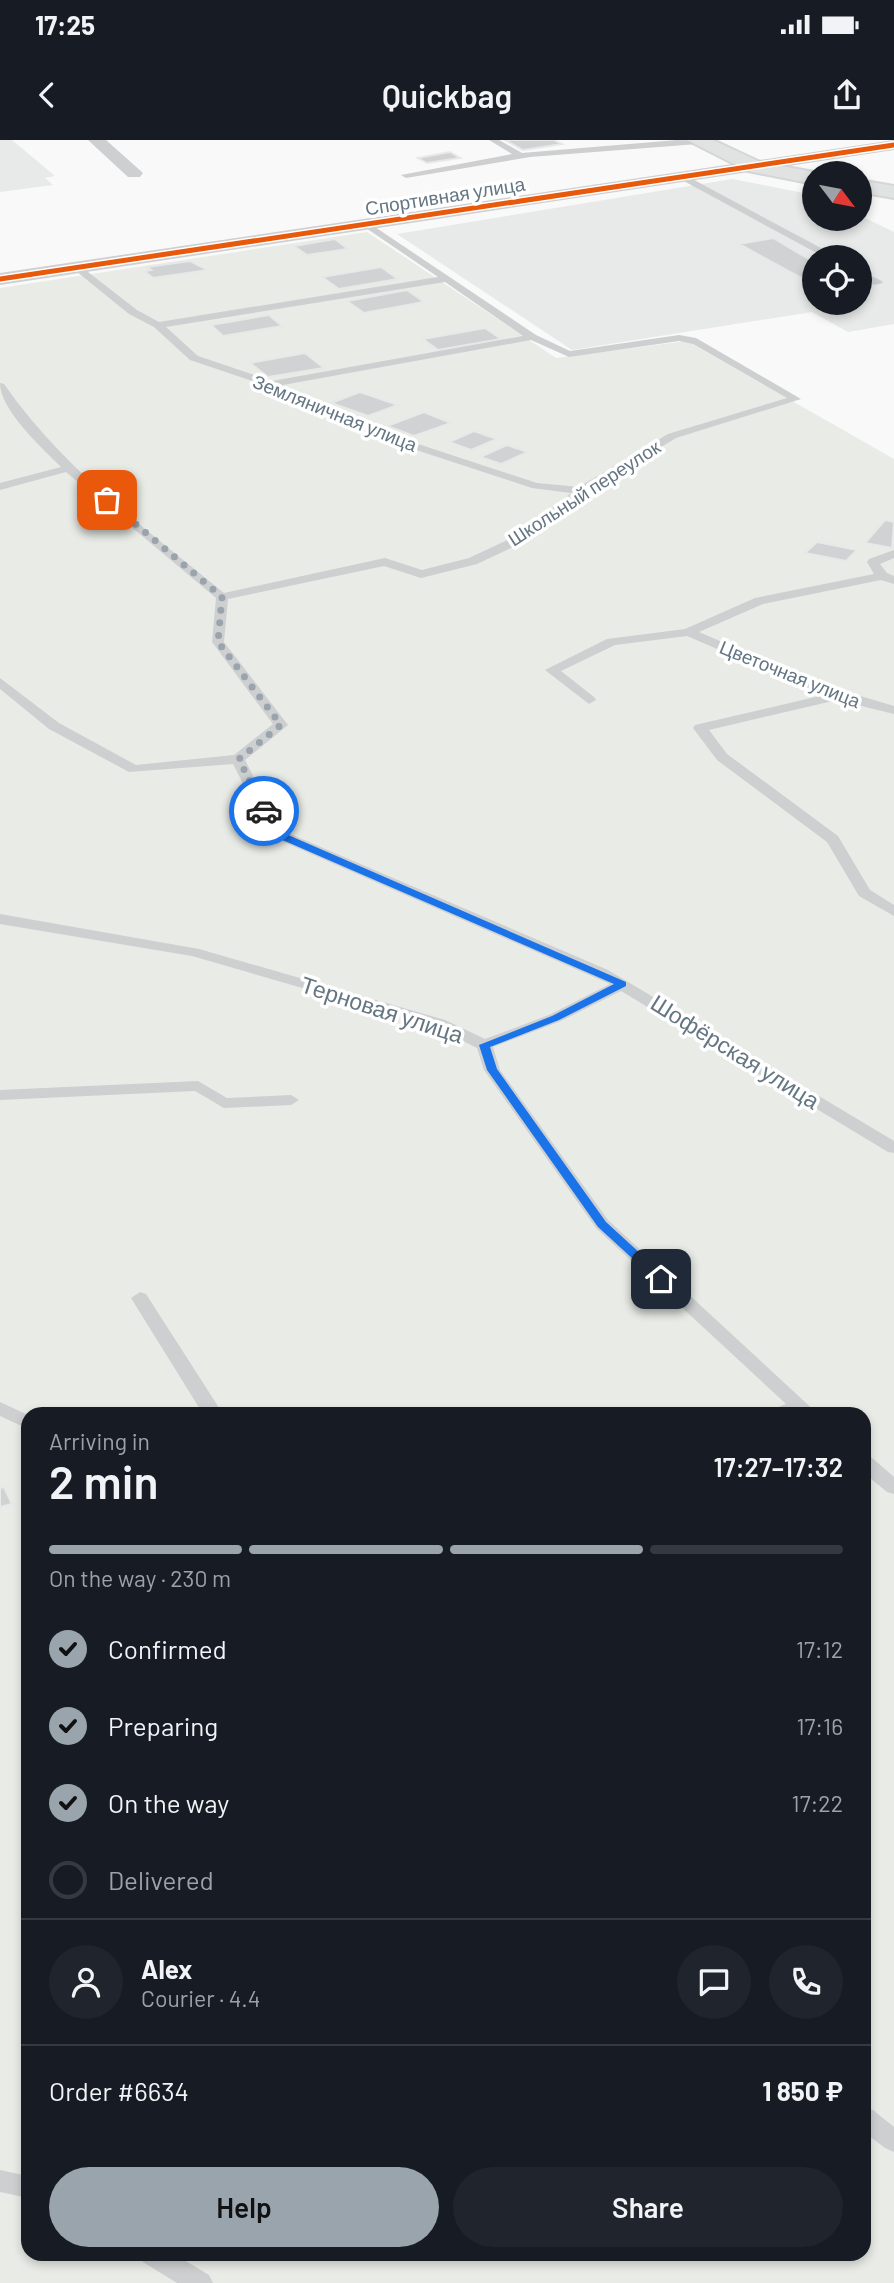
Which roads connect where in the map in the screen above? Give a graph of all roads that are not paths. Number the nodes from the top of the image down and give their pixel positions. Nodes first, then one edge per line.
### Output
1 (96, 140) edge
2 (493, 140) edge
3 (698, 140) edge
4 (894, 145) edge
5 (521, 156) junction
6 (755, 167) junction
7 (134, 173) dead end
8 (406, 175) dead end
9 (802, 176) edge
10 (683, 177) junction
11 (872, 188) edge
12 (894, 192) edge
13 (369, 226) junction
14 (809, 245) edge
15 (76, 267) junction
16 (0, 279) edge
17 (447, 279) junction
18 (872, 280) edge
19 (878, 283) dead end
20 (158, 325) junction
21 (532, 337) junction
22 (271, 384) junction
23 (0, 386) edge
24 (69, 468) junction
25 (0, 487) edge
26 (581, 491) junction
27 (894, 554) edge
28 (888, 578) edge
29 (222, 597) junction
30 (688, 632) junction
31 (0, 682) edge
32 (840, 695) junction
33 (589, 700) dead end
34 (894, 710) edge
35 (239, 759) junction
36 (894, 911) edge
37 (0, 919) edge
38 (623, 984) junction
39 (484, 1045) junction
40 (0, 1095) edge
41 (291, 1100) dead end
42 (894, 1148) edge
43 (140, 1298) dead end
44 (209, 1407) edge
45 (800, 1407) edge
46 (0, 1408) edge
47 (21, 1419) edge
48 (871, 1468) edge
49 (894, 1487) edge
50 (871, 2123) edge
51 (894, 2141) edge
52 (0, 2181) edge
53 (21, 2186) edge
54 (164, 2261) edge
55 (200, 2283) edge

1 - 7 street
2 - 5 lane
3 - 5 lane
3 - 6 street
4 - 6 street, Спортивная улица
5 - 8 lane
6 - 9 street
6 - 10 street, Спортивная улица
10 - 13 street, Спортивная улица
10 - 14 lane
11 - 12 street
13 - 15 street, Спортивная улица
13 - 17 lane
15 - 16 street, Спортивная улица
15 - 20 lane, Земляничная улица
17 - 20 lane
17 - 21 lane
18 - 19 lane
20 - 22 lane, Земляничная улица
21 - 22 lane
21 - 26 lane, Школьный переулок
22 - 26 lane, Земляничная улица
23 - 24 lane
24 - 25 lane
24 - 29 lane
26 - 29 lane, Школьный переулок
27 - 28 lane
28 - 30 lane
29 - 35 lane
30 - 32 lane, Цветочная улица
30 - 33 lane
31 - 35 lane
32 - 34 lane, Цветочная улица
32 - 36 lane
35 - 38 lane, Шофёрская улица
37 - 39 lane, Терновая улица
38 - 39 lane
38 - 42 lane, Шофёрская улица
39 - 45 lane, Терновая улица
40 - 41 lane
43 - 44 lane
46 - 47 lane
48 - 49 lane
50 - 51 lane
52 - 53 lane
54 - 55 lane

